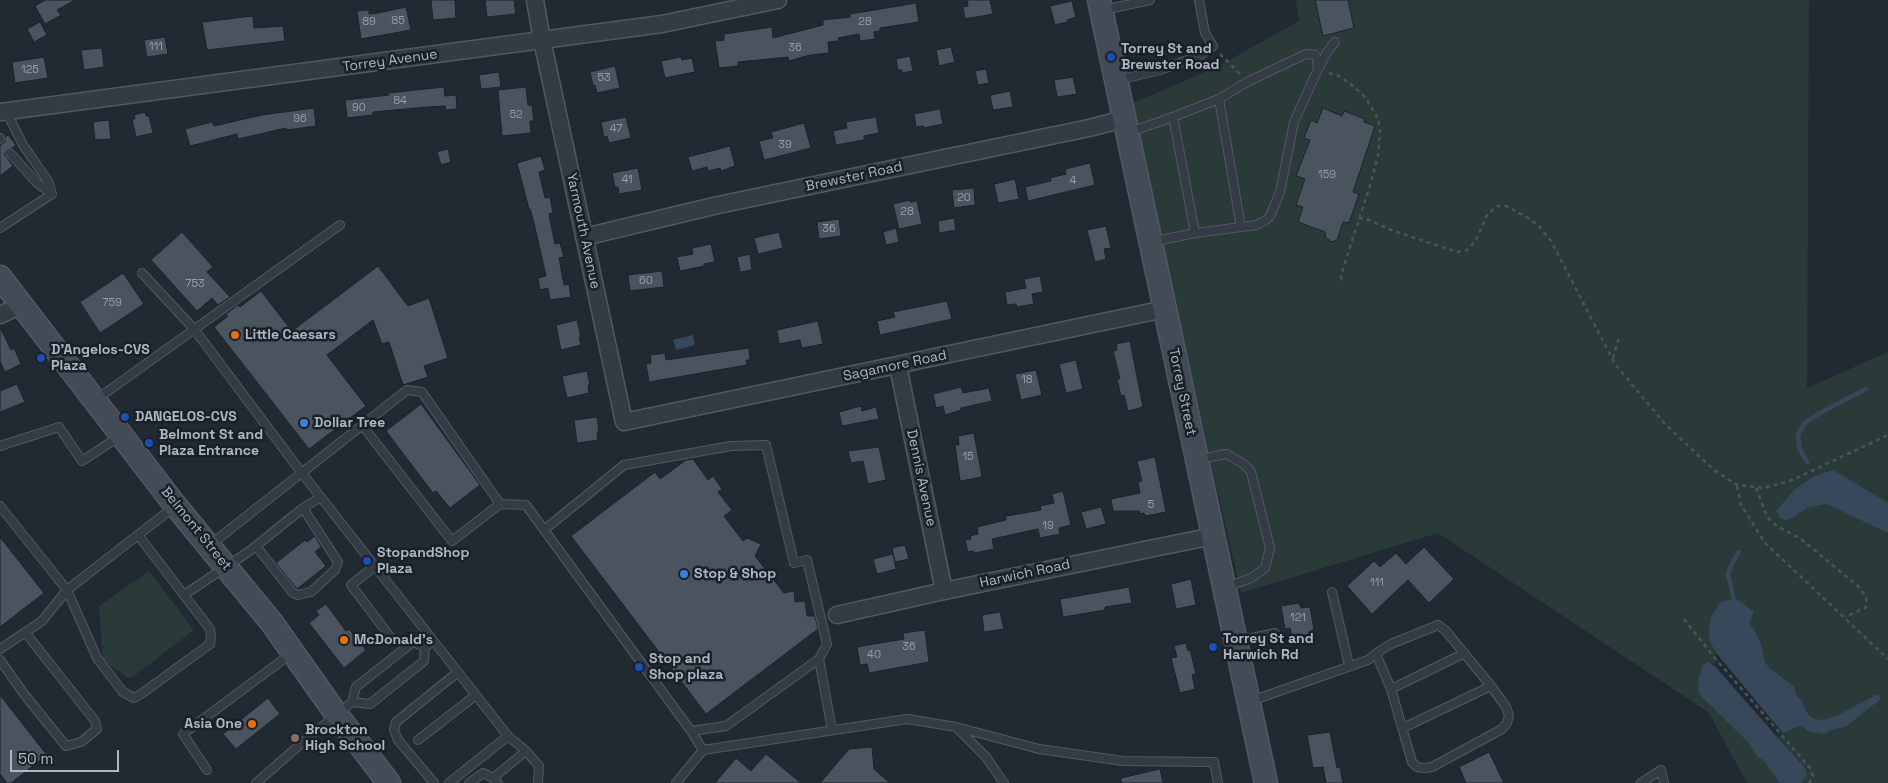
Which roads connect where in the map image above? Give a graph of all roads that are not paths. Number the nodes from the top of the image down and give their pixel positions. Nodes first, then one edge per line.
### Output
1 (535, 0) edge
2 (778, 0) edge
3 (1150, 0) edge
4 (1199, 0) edge
5 (1100, 5) edge
6 (542, 40) junction
7 (1335, 42) dead end
8 (1318, 69) junction
9 (1116, 80) junction
10 (1219, 99) junction
11 (3, 112) edge
12 (1173, 117) junction
13 (1125, 125) junction
14 (10, 153) dead end
15 (52, 194) junction
16 (340, 225) dead end
17 (1240, 227) junction
18 (0, 228) edge
19 (1195, 233) junction
20 (584, 237) junction
21 (1150, 242) junction
22 (142, 273) dead end
23 (0, 277) edge
24 (22, 304) junction
25 (1165, 309) junction
26 (0, 315) edge
27 (194, 329) junction
28 (898, 366) junction
29 (95, 400) junction
30 (624, 422) joint
31 (362, 425) junction
32 (121, 434) junction
33 (0, 446) edge
34 (1197, 460) junction
35 (301, 472) junction
36 (321, 497) junction
37 (500, 504) junction
38 (175, 505) junction
39 (0, 506) edge
40 (303, 508) junction
41 (544, 530) junction
42 (138, 535) junction
43 (1213, 536) junction
44 (208, 546) junction
45 (256, 546) junction
46 (225, 566) junction
47 (375, 566) junction
48 (1225, 588) junction
49 (67, 590) junction
50 (944, 591) junction
51 (1332, 592) dead end
52 (184, 595) junction
53 (837, 615) dead end
54 (25, 632) junction
55 (1275, 633) dead end
56 (392, 638) dead end
57 (433, 641) junction
58 (1236, 642) junction
59 (425, 647) junction
60 (0, 649) edge
61 (294, 652) junction
62 (1465, 653) junction
63 (1376, 654) junction
64 (819, 659) junction
65 (0, 660) edge
66 (1350, 666) junction
67 (458, 672) junction
68 (1491, 686) junction
69 (1391, 689) junction
70 (476, 695) junction
71 (1249, 702) junction
72 (345, 709) junction
73 (956, 727) junction
74 (1403, 728) junction
75 (832, 730) junction
76 (691, 731) junction
77 (508, 736) junction
78 (418, 740) dead end
79 (703, 750) junction
80 (526, 751) junction
81 (207, 770) dead end
82 (539, 774) junction
83 (495, 780) edge
84 (256, 783) edge
85 (389, 783) edge
86 (434, 783) edge
87 (449, 783) edge
88 (469, 783) edge
89 (538, 783) edge
90 (546, 783) edge
91 (676, 783) edge
92 (1004, 783) edge
93 (1218, 783) edge
94 (1266, 783) edge
95 (1641, 783) edge
96 (1664, 783) edge

1 - 6 street, Yarmouth Avenue
2 - 6 street, Torrey Avenue
3 - 5 lane
4 - 9 lane
5 - 9 main road, Torrey Street
6 - 11 street, Torrey Avenue
6 - 20 street, Yarmouth Avenue
7 - 8 lane
8 - 10 lane
8 - 17 lane
9 - 13 main road, Torrey Street
10 - 12 lane
10 - 17 lane
11 - 15 lane
12 - 13 lane
12 - 19 lane
13 - 20 street, Brewster Road
13 - 21 main road, Torrey Street
14 - 15 lane
15 - 18 lane
16 - 27 lane
17 - 19 lane
19 - 21 lane
20 - 30 street, Yarmouth Avenue
21 - 25 main road, Torrey Street
22 - 27 lane
23 - 24 main road, Belmont Street
24 - 26 street
24 - 29 main road, Belmont Street
25 - 28 street, Sagamore Road
25 - 34 main road, Torrey Street
27 - 29 lane
27 - 35 lane
28 - 30 street, Sagamore Road
28 - 50 street, Dennis Avenue
29 - 32 main road, Belmont Street
31 - 35 lane
31 - 37 lane
31 - 37 lane
32 - 33 lane
32 - 38 main road, Belmont Street
34 - 43 main road, Torrey Street
34 - 48 lane
35 - 36 lane
35 - 44 lane
36 - 40 lane
36 - 47 lane
37 - 41 lane
38 - 42 lane
38 - 44 main road, Belmont Street
39 - 49 lane
40 - 45 lane
40 - 45 lane
41 - 64 lane
41 - 76 lane
42 - 49 lane
42 - 52 lane
43 - 48 main road, Torrey Street
43 - 50 street, Harwich Road
44 - 46 main road, Belmont Street
45 - 46 lane
46 - 52 lane
46 - 61 main road, Belmont Street
47 - 56 lane
47 - 57 lane
48 - 58 main road, Torrey Street
49 - 52 lane
49 - 54 lane
50 - 53 street, Harwich Road
51 - 66 lane
54 - 60 lane
54 - 65 lane
55 - 58 lane
57 - 59 lane
57 - 67 lane
58 - 71 main road, Torrey Street
59 - 72 lane
59 - 72 lane
61 - 72 main road, Belmont Street
61 - 81 lane
62 - 63 lane
62 - 68 lane
62 - 69 lane
63 - 66 lane
63 - 69 lane
64 - 75 lane
64 - 76 lane
66 - 71 lane
67 - 70 lane
67 - 86 lane
68 - 74 lane
68 - 74 lane
69 - 74 lane
70 - 77 lane
70 - 78 lane
71 - 94 main road, Torrey Street
72 - 84 lane
72 - 85 main road, Belmont Street
73 - 75 lane
73 - 92 lane
73 - 93 lane
75 - 79 lane
76 - 79 lane
77 - 80 lane
77 - 87 lane
79 - 91 lane
80 - 82 lane
80 - 83 lane
82 - 89 lane
82 - 90 lane
83 - 88 lane
95 - 96 lane

